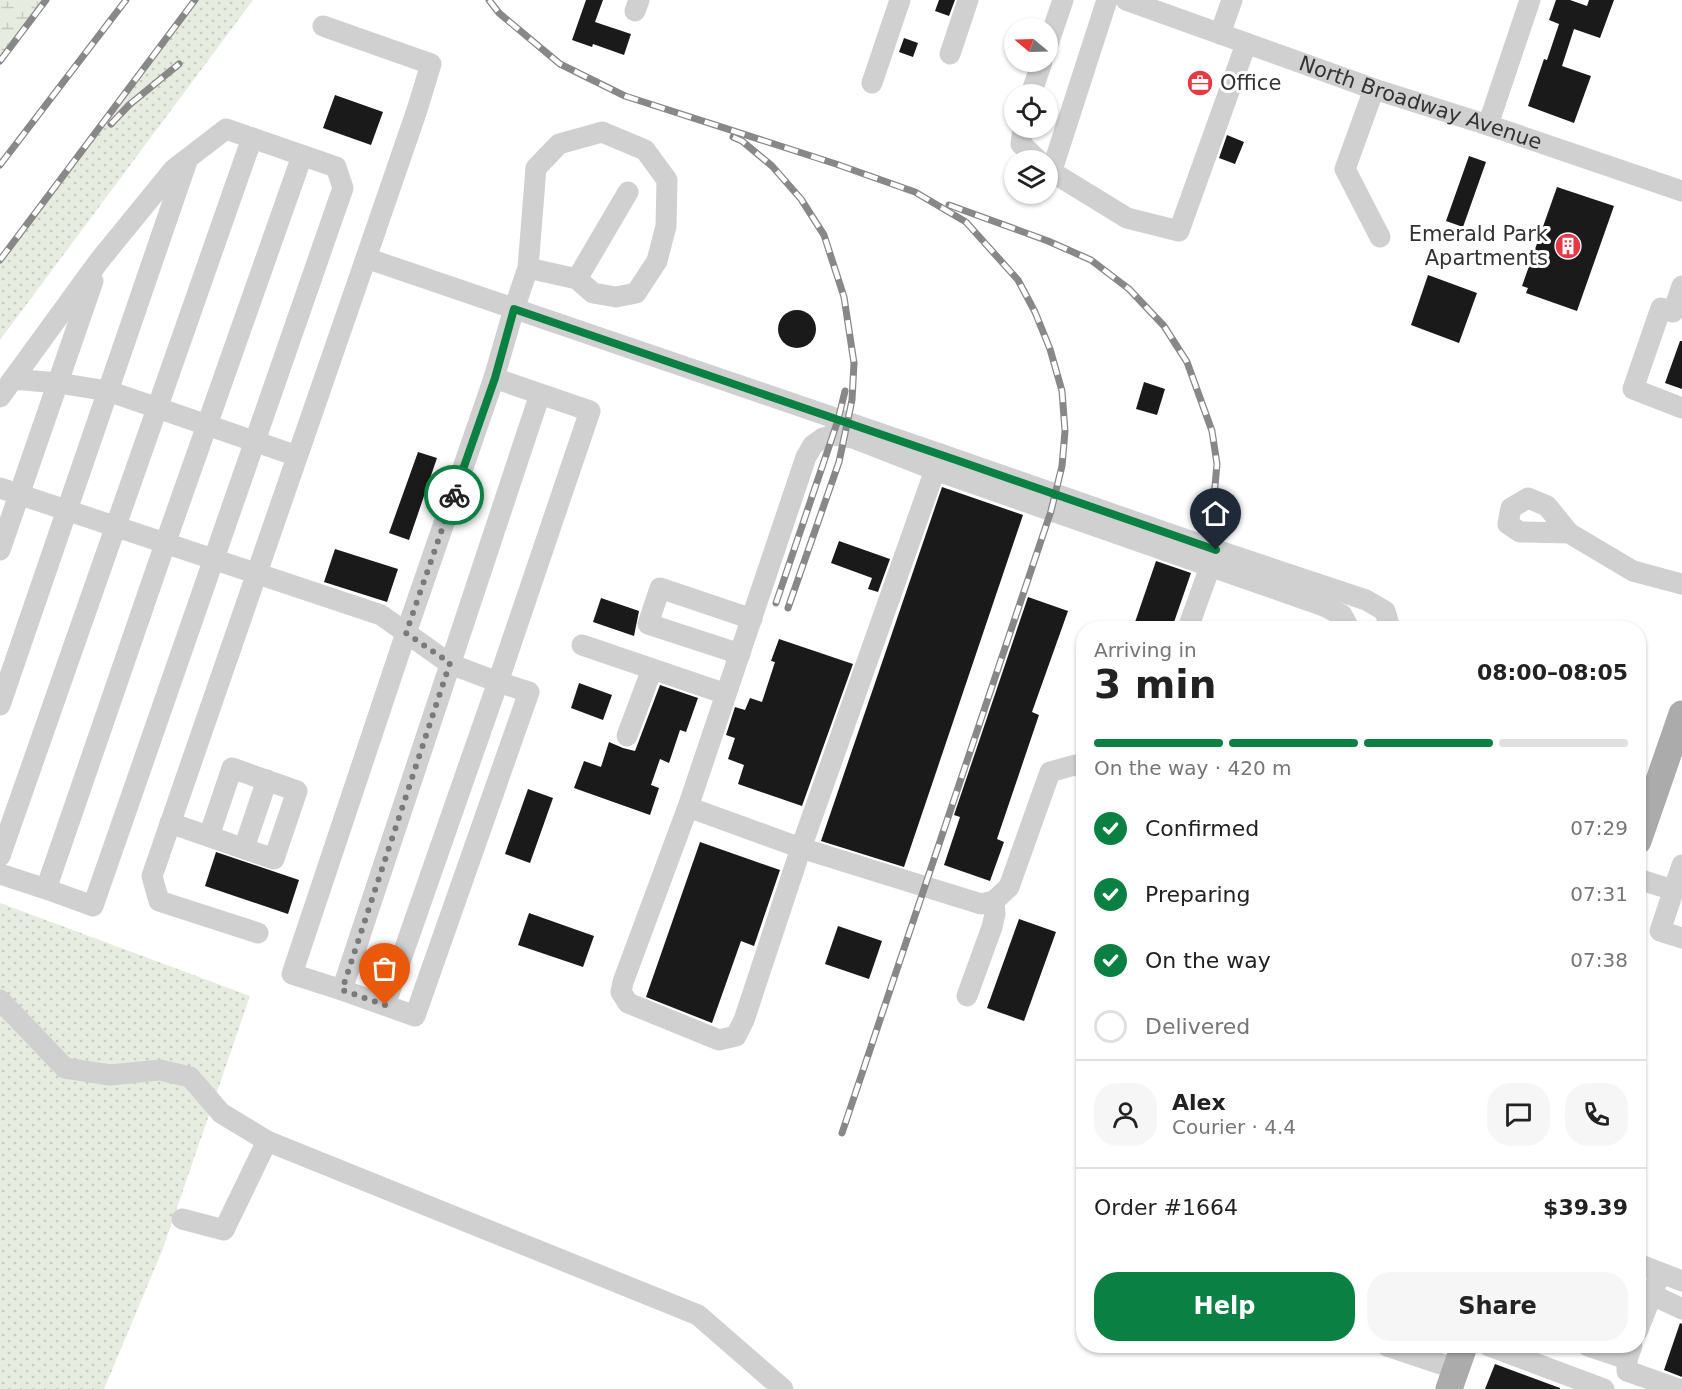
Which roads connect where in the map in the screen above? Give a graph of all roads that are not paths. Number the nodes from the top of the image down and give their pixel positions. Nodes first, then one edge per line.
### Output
1 (900, 0) edge
2 (968, 0) edge
3 (1063, 0) edge
4 (1107, 0) edge
5 (1126, 0) edge
6 (1232, 0) edge
7 (1530, 0) edge
8 (1168, 7) edge
9 (1057, 18) edge
10 (323, 26) dead end
11 (1220, 34) junction
12 (1246, 44) junction
13 (950, 54) dead end
14 (872, 83) dead end
15 (1374, 88) junction
16 (1488, 125) junction
17 (252, 138) junction
18 (1051, 150) edge
19 (189, 156) junction
20 (302, 156) junction
21 (1058, 175) edge
22 (1682, 191) edge
23 (628, 192) dead end
24 (1380, 237) dead end
25 (366, 258) junction
26 (99, 261) junction
27 (528, 268) junction
28 (577, 279) junction
29 (1682, 286) edge
30 (514, 309) junction
31 (495, 378) junction
32 (13, 379) junction
33 (57, 383) junction
34 (108, 391) junction
35 (540, 394) junction
36 (0, 397) edge
37 (158, 407) junction
38 (1682, 408) edge
39 (207, 424) junction
40 (254, 441) junction
41 (297, 456) junction
42 (937, 462) junction
43 (10, 491) edge
44 (67, 510) junction
45 (116, 527) junction
46 (1569, 533) dead end
47 (165, 544) junction
48 (0, 550) edge
49 (1213, 558) junction
50 (213, 560) junction
51 (256, 574) junction
52 (1682, 584) edge
53 (752, 619) junction
54 (1190, 621) edge
55 (1345, 621) edge
56 (1388, 621) edge
57 (406, 633) junction
58 (582, 645) dead end
59 (740, 654) junction
60 (450, 663) junction
61 (652, 669) junction
62 (498, 682) junction
63 (726, 694) junction
64 (0, 705) edge
65 (1682, 714) edge
66 (627, 736) dead end
67 (1676, 750) edge
68 (1076, 765) edge
69 (267, 780) junction
70 (688, 807) junction
71 (1646, 821) edge
72 (170, 823) junction
73 (209, 836) junction
74 (244, 848) junction
75 (801, 849) junction
76 (0, 856) edge
77 (1682, 865) edge
78 (0, 874) edge
79 (1646, 885) edge
80 (46, 889) junction
81 (994, 901) junction
82 (1674, 904) edge
83 (258, 933) dead end
84 (1682, 938) edge
85 (342, 990) junction
86 (967, 996) dead end
87 (0, 1000) edge
88 (385, 1005) junction
89 (267, 1141) junction
90 (182, 1219) dead end
91 (1646, 1268) edge
92 (1660, 1274) junction
93 (1682, 1281) edge
94 (1646, 1290) edge
95 (1646, 1291) edge
96 (1682, 1309) edge
97 (1409, 1353) edge
98 (1508, 1353) edge
99 (1629, 1353) edge
100 (1456, 1368) edge
101 (783, 1389) edge
102 (1604, 1389) edge
103 (1678, 1389) edge

1 - 14 street
2 - 13 street
3 - 9 street
4 - 18 street
5 - 8 street, North Broadway Avenue
6 - 11 street
7 - 16 street
8 - 11 street, North Broadway Avenue
10 - 25 street
11 - 12 street, North Broadway Avenue
12 - 15 street, North Broadway Avenue
12 - 21 street
15 - 16 street, North Broadway Avenue
15 - 24 street
16 - 22 street, North Broadway Avenue
17 - 19 street
17 - 20 street
17 - 37 street
19 - 26 street
19 - 34 street
20 - 39 street
20 - 40 street
23 - 28 street
25 - 30 street
25 - 41 street
26 - 32 street
26 - 33 street
27 - 28 street
27 - 28 street
27 - 30 street
29 - 38 street
30 - 31 street
30 - 42 street
31 - 35 street
31 - 57 street
32 - 33 street
32 - 36 street
33 - 34 street
33 - 43 street
34 - 37 street
34 - 44 street
35 - 60 street
35 - 62 street
37 - 39 street
37 - 45 street
39 - 40 street
39 - 47 street
40 - 41 street
40 - 50 street
41 - 51 street
42 - 49 street
42 - 53 street
42 - 75 street
43 - 44 street
43 - 48 street
44 - 45 street
44 - 64 street
45 - 47 street
45 - 76 street
46 - 52 street
47 - 50 street
47 - 80 street
49 - 54 street
49 - 55 street
49 - 56 street
50 - 51 street
50 - 80 street
51 - 57 street
51 - 72 street
53 - 59 street
53 - 59 street
57 - 60 street
57 - 85 street
58 - 61 street
59 - 63 street
60 - 62 street
60 - 85 street
61 - 63 street
61 - 66 street
62 - 88 street
62 - 88 street
63 - 70 street
65 - 67 main road
67 - 71 main road
68 - 81 street
69 - 73 street
69 - 74 street
69 - 74 street
70 - 75 street
70 - 75 street
72 - 73 street
72 - 83 street
73 - 74 street
75 - 81 street
77 - 82 street
78 - 80 street
79 - 82 street
81 - 86 street
82 - 84 street
85 - 88 street
87 - 89 street
89 - 90 street
89 - 101 street
91 - 92 street
92 - 93 street
92 - 94 street
95 - 96 street
97 - 100 street
98 - 102 street
99 - 103 street

